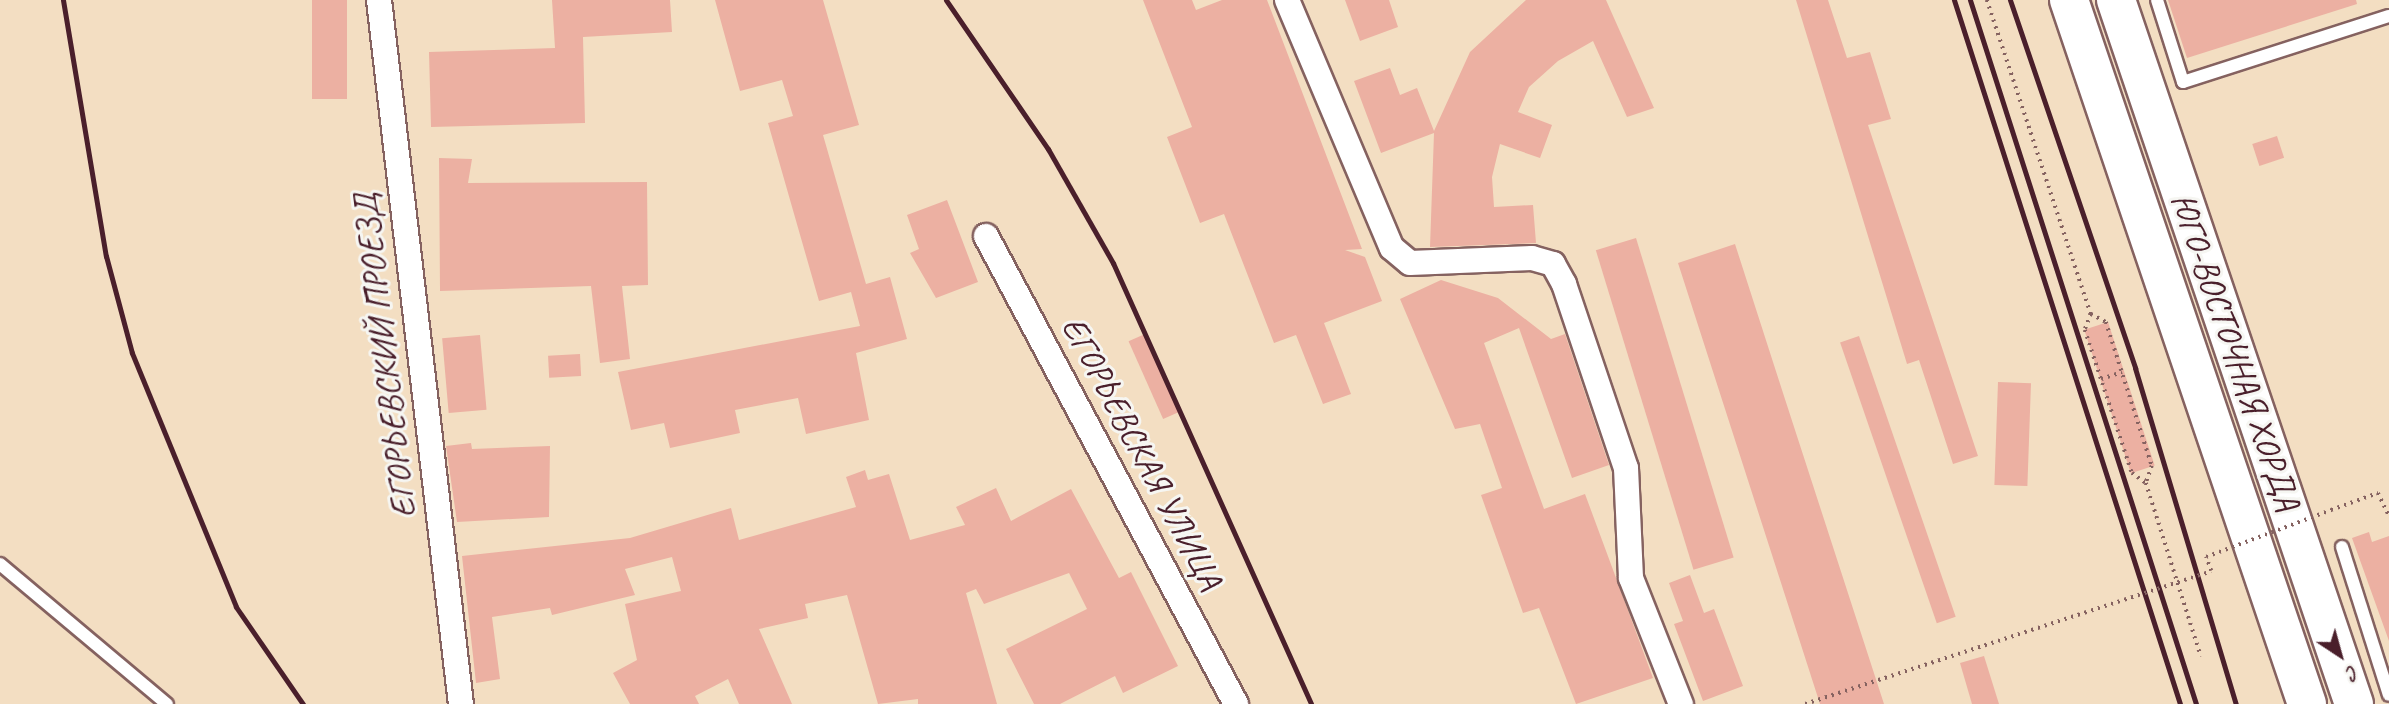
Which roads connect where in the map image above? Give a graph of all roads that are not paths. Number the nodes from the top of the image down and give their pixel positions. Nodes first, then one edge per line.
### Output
1 (379, 0) edge
2 (1287, 0) edge
3 (2069, 0) edge
4 (2116, 0) edge
5 (2157, 0) edge
6 (2389, 16) edge
7 (986, 236) dead end
8 (2342, 547) dead end
9 (0, 564) edge
10 (2389, 695) edge
11 (167, 704) edge
12 (461, 704) edge
13 (1237, 704) edge
14 (1681, 704) edge
15 (2307, 704) edge
16 (2354, 704) edge

1 - 12 street, ЕГОРЬЕВСКИЙ ПРОЕЗД
2 - 14 street
3 - 15 main road, ЮГО-ВОСТОЧНАЯ ХОРДА
4 - 16 main road, ЮГО-ВОСТОЧНАЯ ХОРДА
5 - 6 lane
7 - 13 street, ЕГОРЬЕВСКАЯ УЛИЦА
8 - 10 lane
9 - 11 lane

